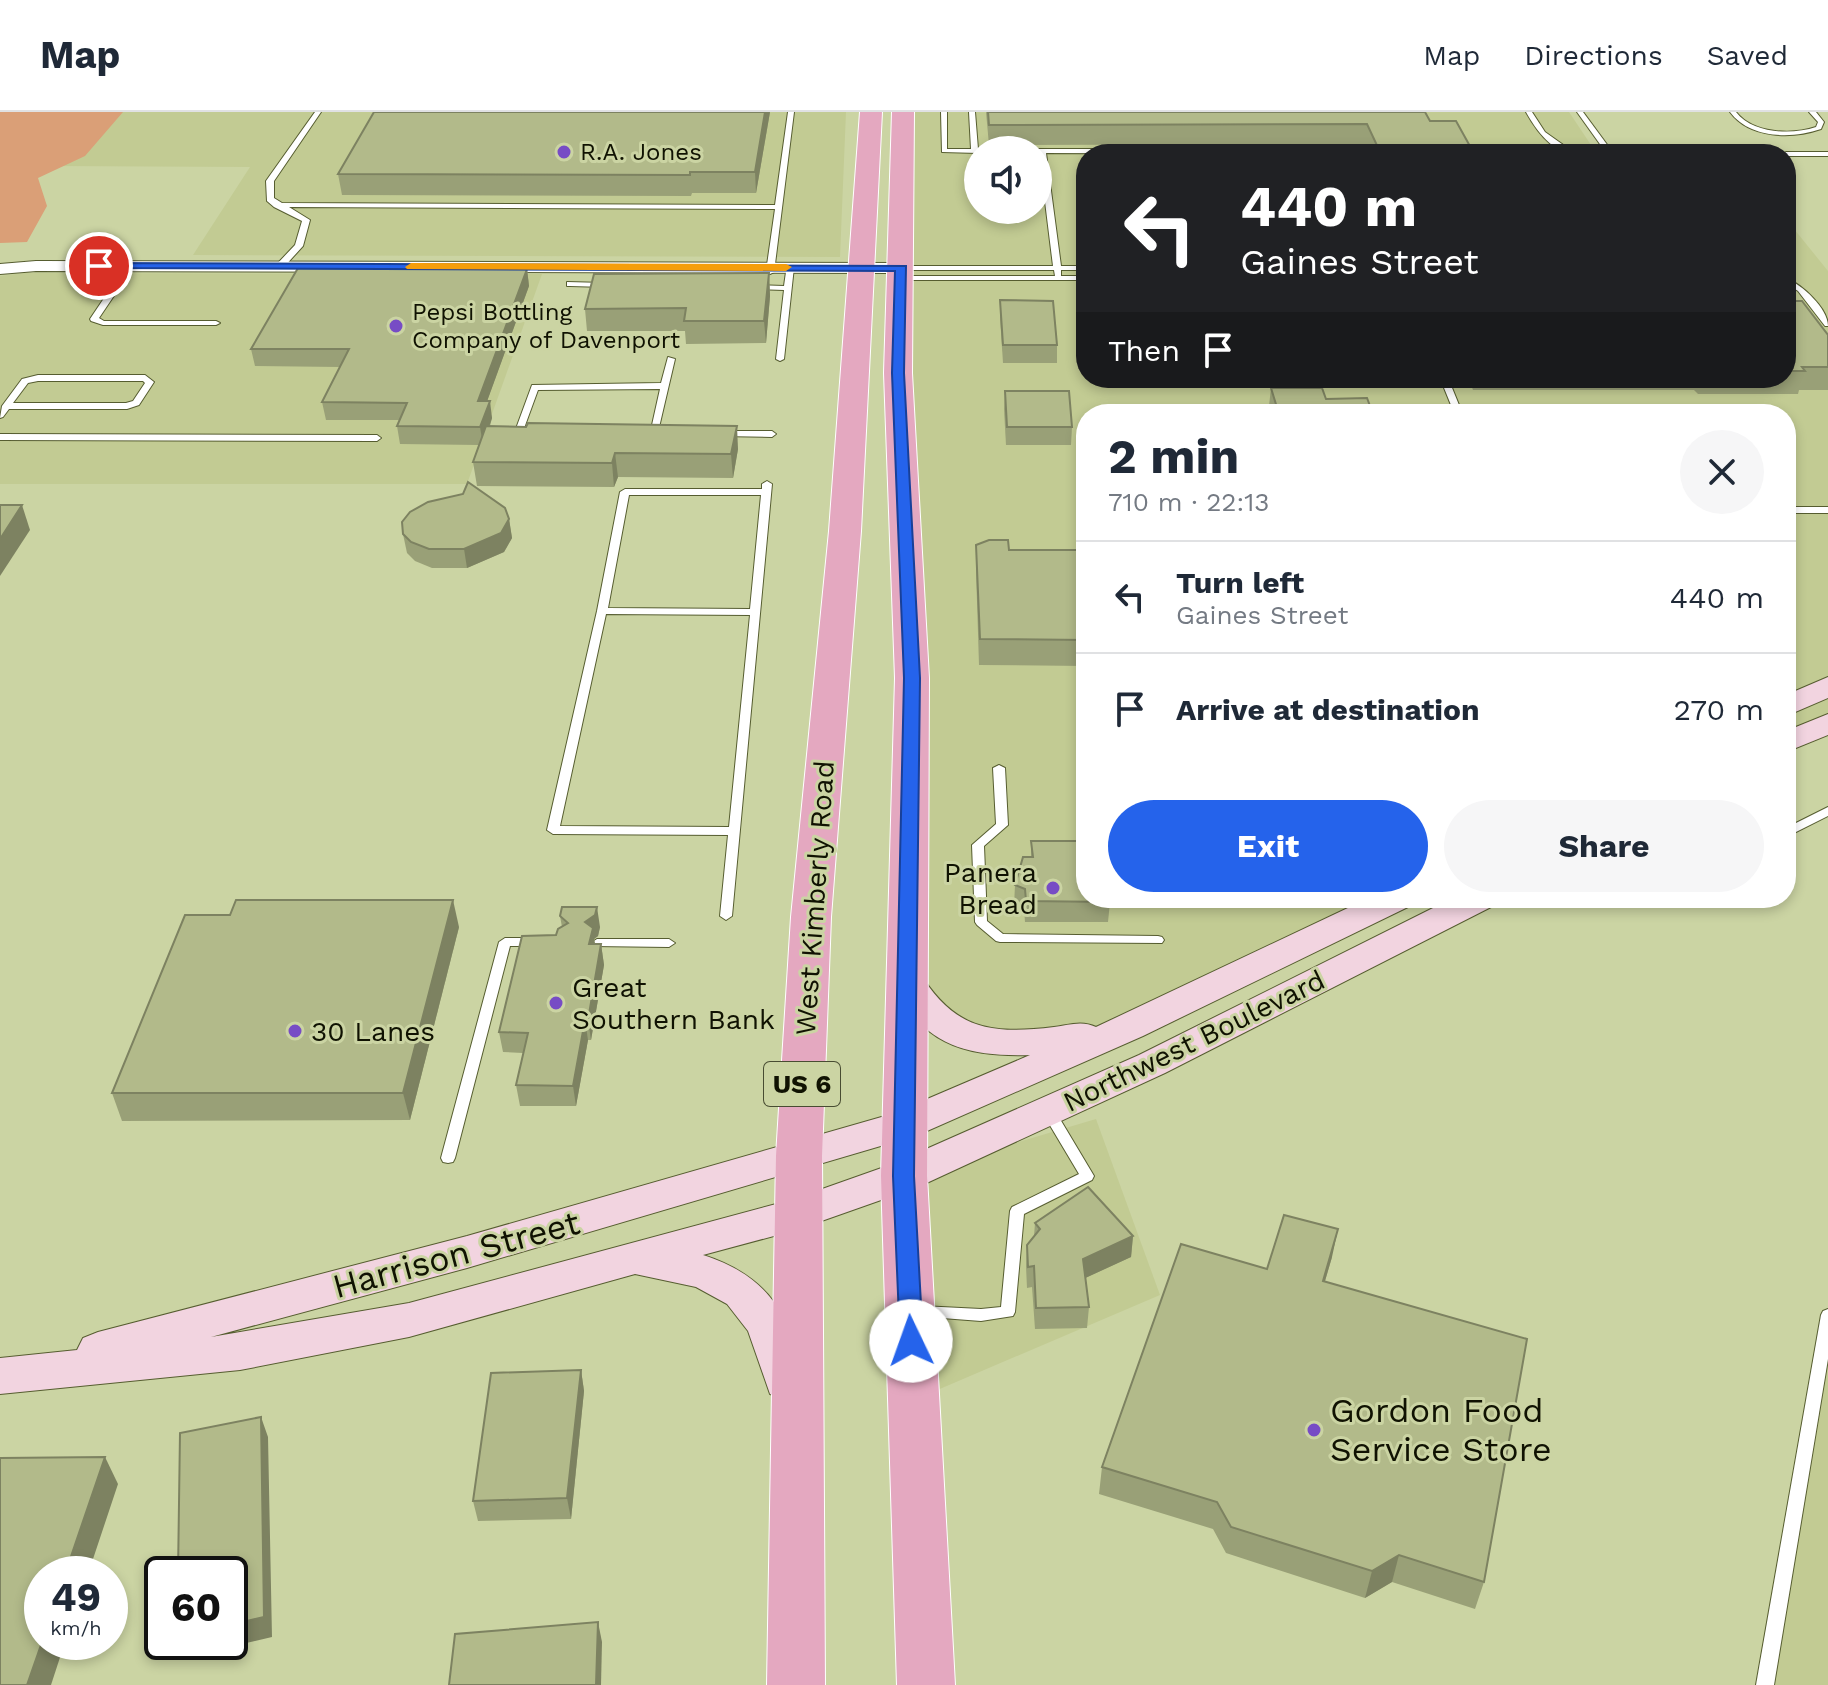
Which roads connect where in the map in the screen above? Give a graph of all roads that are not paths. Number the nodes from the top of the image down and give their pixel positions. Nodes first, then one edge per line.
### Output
1 (318, 112) edge
2 (791, 112) edge
3 (871, 112) edge
4 (903, 112) edge
5 (944, 112) edge
6 (972, 112) edge
7 (1529, 112) edge
8 (1580, 112) edge
9 (1733, 112) edge
10 (1812, 112) edge
11 (1812, 131) junction
12 (974, 136) edge
13 (1828, 137) edge
14 (1558, 144) edge
15 (1604, 144) edge
16 (964, 151) edge
17 (1052, 151) edge
18 (1076, 151) edge
19 (1796, 154) edge
20 (1828, 154) edge
21 (277, 205) junction
22 (780, 207) junction
23 (1051, 224) edge
24 (130, 266) junction
25 (280, 266) junction
26 (0, 269) edge
27 (770, 270) junction
28 (1076, 270) edge
29 (882, 273) junction
30 (1058, 273) junction
31 (789, 276) junction
32 (1076, 276) edge
33 (570, 284) dead end
34 (617, 285) edge
35 (1796, 286) edge
36 (741, 287) edge
37 (216, 323) dead end
38 (1828, 324) edge
39 (671, 359) dead end
40 (780, 359) dead end
41 (665, 386) junction
42 (6, 406) junction
43 (0, 415) edge
44 (533, 434) edge
45 (639, 434) edge
46 (654, 434) junction
47 (669, 434) edge
48 (712, 434) edge
49 (772, 434) dead end
50 (0, 437) edge
51 (377, 438) dead end
52 (1796, 510) edge
53 (1828, 510) edge
54 (602, 611) junction
55 (755, 612) junction
56 (1828, 686) edge
57 (1796, 702) edge
58 (1828, 723) edge
59 (1796, 738) edge
60 (999, 768) dead end
61 (1828, 811) edge
62 (1796, 828) edge
63 (733, 831) junction
64 (1377, 908) edge
65 (1461, 908) edge
66 (726, 916) dead end
67 (1158, 940) dead end
68 (548, 943) edge
69 (597, 943) edge
70 (669, 943) dead end
71 (905, 979) junction
72 (1130, 1027) junction
73 (1048, 1111) junction
74 (904, 1125) junction
75 (799, 1156) junction
76 (448, 1158) dead end
77 (904, 1176) junction
78 (796, 1214) junction
79 (627, 1260) junction
80 (910, 1312) junction
81 (1828, 1315) edge
82 (3, 1376) edge
83 (795, 1424) junction
84 (796, 1685) edge
85 (926, 1685) edge
86 (1765, 1685) edge

1 - 21 lane
2 - 22 lane
3 - 29 main road, West Kimberly Road / US 6
4 - 29 main road, West Kimberly Road / US 6
5 - 16 lane
6 - 12 lane
7 - 14 lane
8 - 15 lane
9 - 11 lane
10 - 11 lane
11 - 13 lane
17 - 18 lane
19 - 20 lane
21 - 22 lane
21 - 25 lane
22 - 27 lane
23 - 30 lane
24 - 25 street
24 - 26 street
24 - 37 lane
25 - 27 street
27 - 31 street
28 - 30 lane
29 - 30 lane
29 - 31 street
29 - 71 main road, West Kimberly Road / US 6
29 - 75 main road, West Kimberly Road / US 6
30 - 32 lane
31 - 36 lane
31 - 40 lane
33 - 34 lane
35 - 38 lane
39 - 41 lane
41 - 44 lane
41 - 46 lane
42 - 42 lane
42 - 43 lane
45 - 46 lane
46 - 47 lane
48 - 49 lane
50 - 51 lane
52 - 53 lane
54 - 55 lane
54 - 55 lane
54 - 63 lane
55 - 63 lane
56 - 57 main road
58 - 59 main road
60 - 67 lane
61 - 62 lane
63 - 66 lane
64 - 72 main road, Northwest Boulevard
65 - 73 main road, Northwest Boulevard
68 - 76 lane
69 - 70 lane
71 - 72 main road
71 - 74 main road, West Kimberly Road / US 6
72 - 74 main road, Northwest Boulevard
73 - 77 main road, Northwest Boulevard
73 - 80 lane
74 - 75 main road, Harrison Street
74 - 77 main road, West Kimberly Road / US 6
75 - 78 main road, West Kimberly Road / US 6
75 - 82 main road, Harrison Street
77 - 78 main road, Harrison Street
77 - 80 main road, West Kimberly Road / US 6
78 - 79 main road, Harrison Street
78 - 83 main road, West Kimberly Road / US 6
79 - 82 main road, Harrison Street
79 - 83 main road
80 - 85 main road, West Kimberly Road / US 6
81 - 86 lane
83 - 84 main road, West Kimberly Road / US 6

